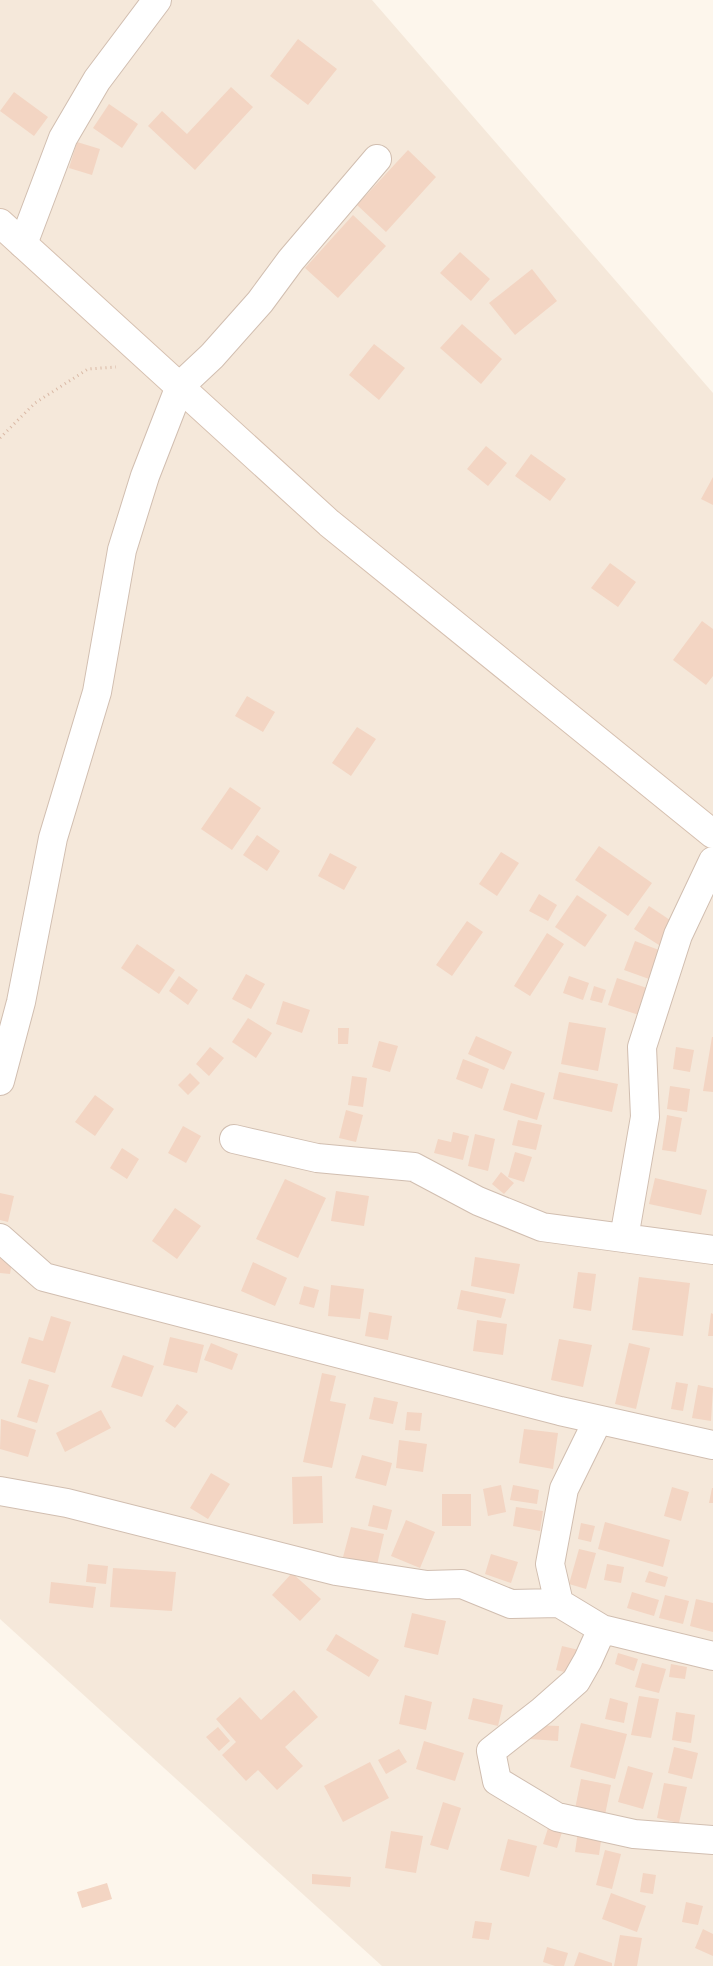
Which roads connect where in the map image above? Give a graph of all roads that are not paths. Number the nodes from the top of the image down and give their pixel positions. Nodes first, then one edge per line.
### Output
1 (157, 0) edge
2 (377, 159) dead end
3 (0, 223) edge
4 (23, 244) junction
5 (180, 386) junction
6 (713, 834) edge
7 (713, 861) edge
8 (0, 1081) edge
9 (234, 1139) dead end
10 (0, 1238) edge
11 (624, 1238) junction
12 (713, 1250) edge
13 (598, 1420) junction
14 (713, 1444) edge
15 (0, 1491) edge
16 (559, 1603) junction
17 (602, 1629) junction
18 (713, 1656) edge
19 (713, 1840) edge

1 - 4 street
2 - 5 street
3 - 4 street
4 - 5 street
5 - 6 street
5 - 8 street
7 - 11 street
9 - 11 street
10 - 13 street
11 - 12 street
13 - 14 street
13 - 16 street
15 - 16 street
16 - 17 street
17 - 18 street
17 - 19 street

